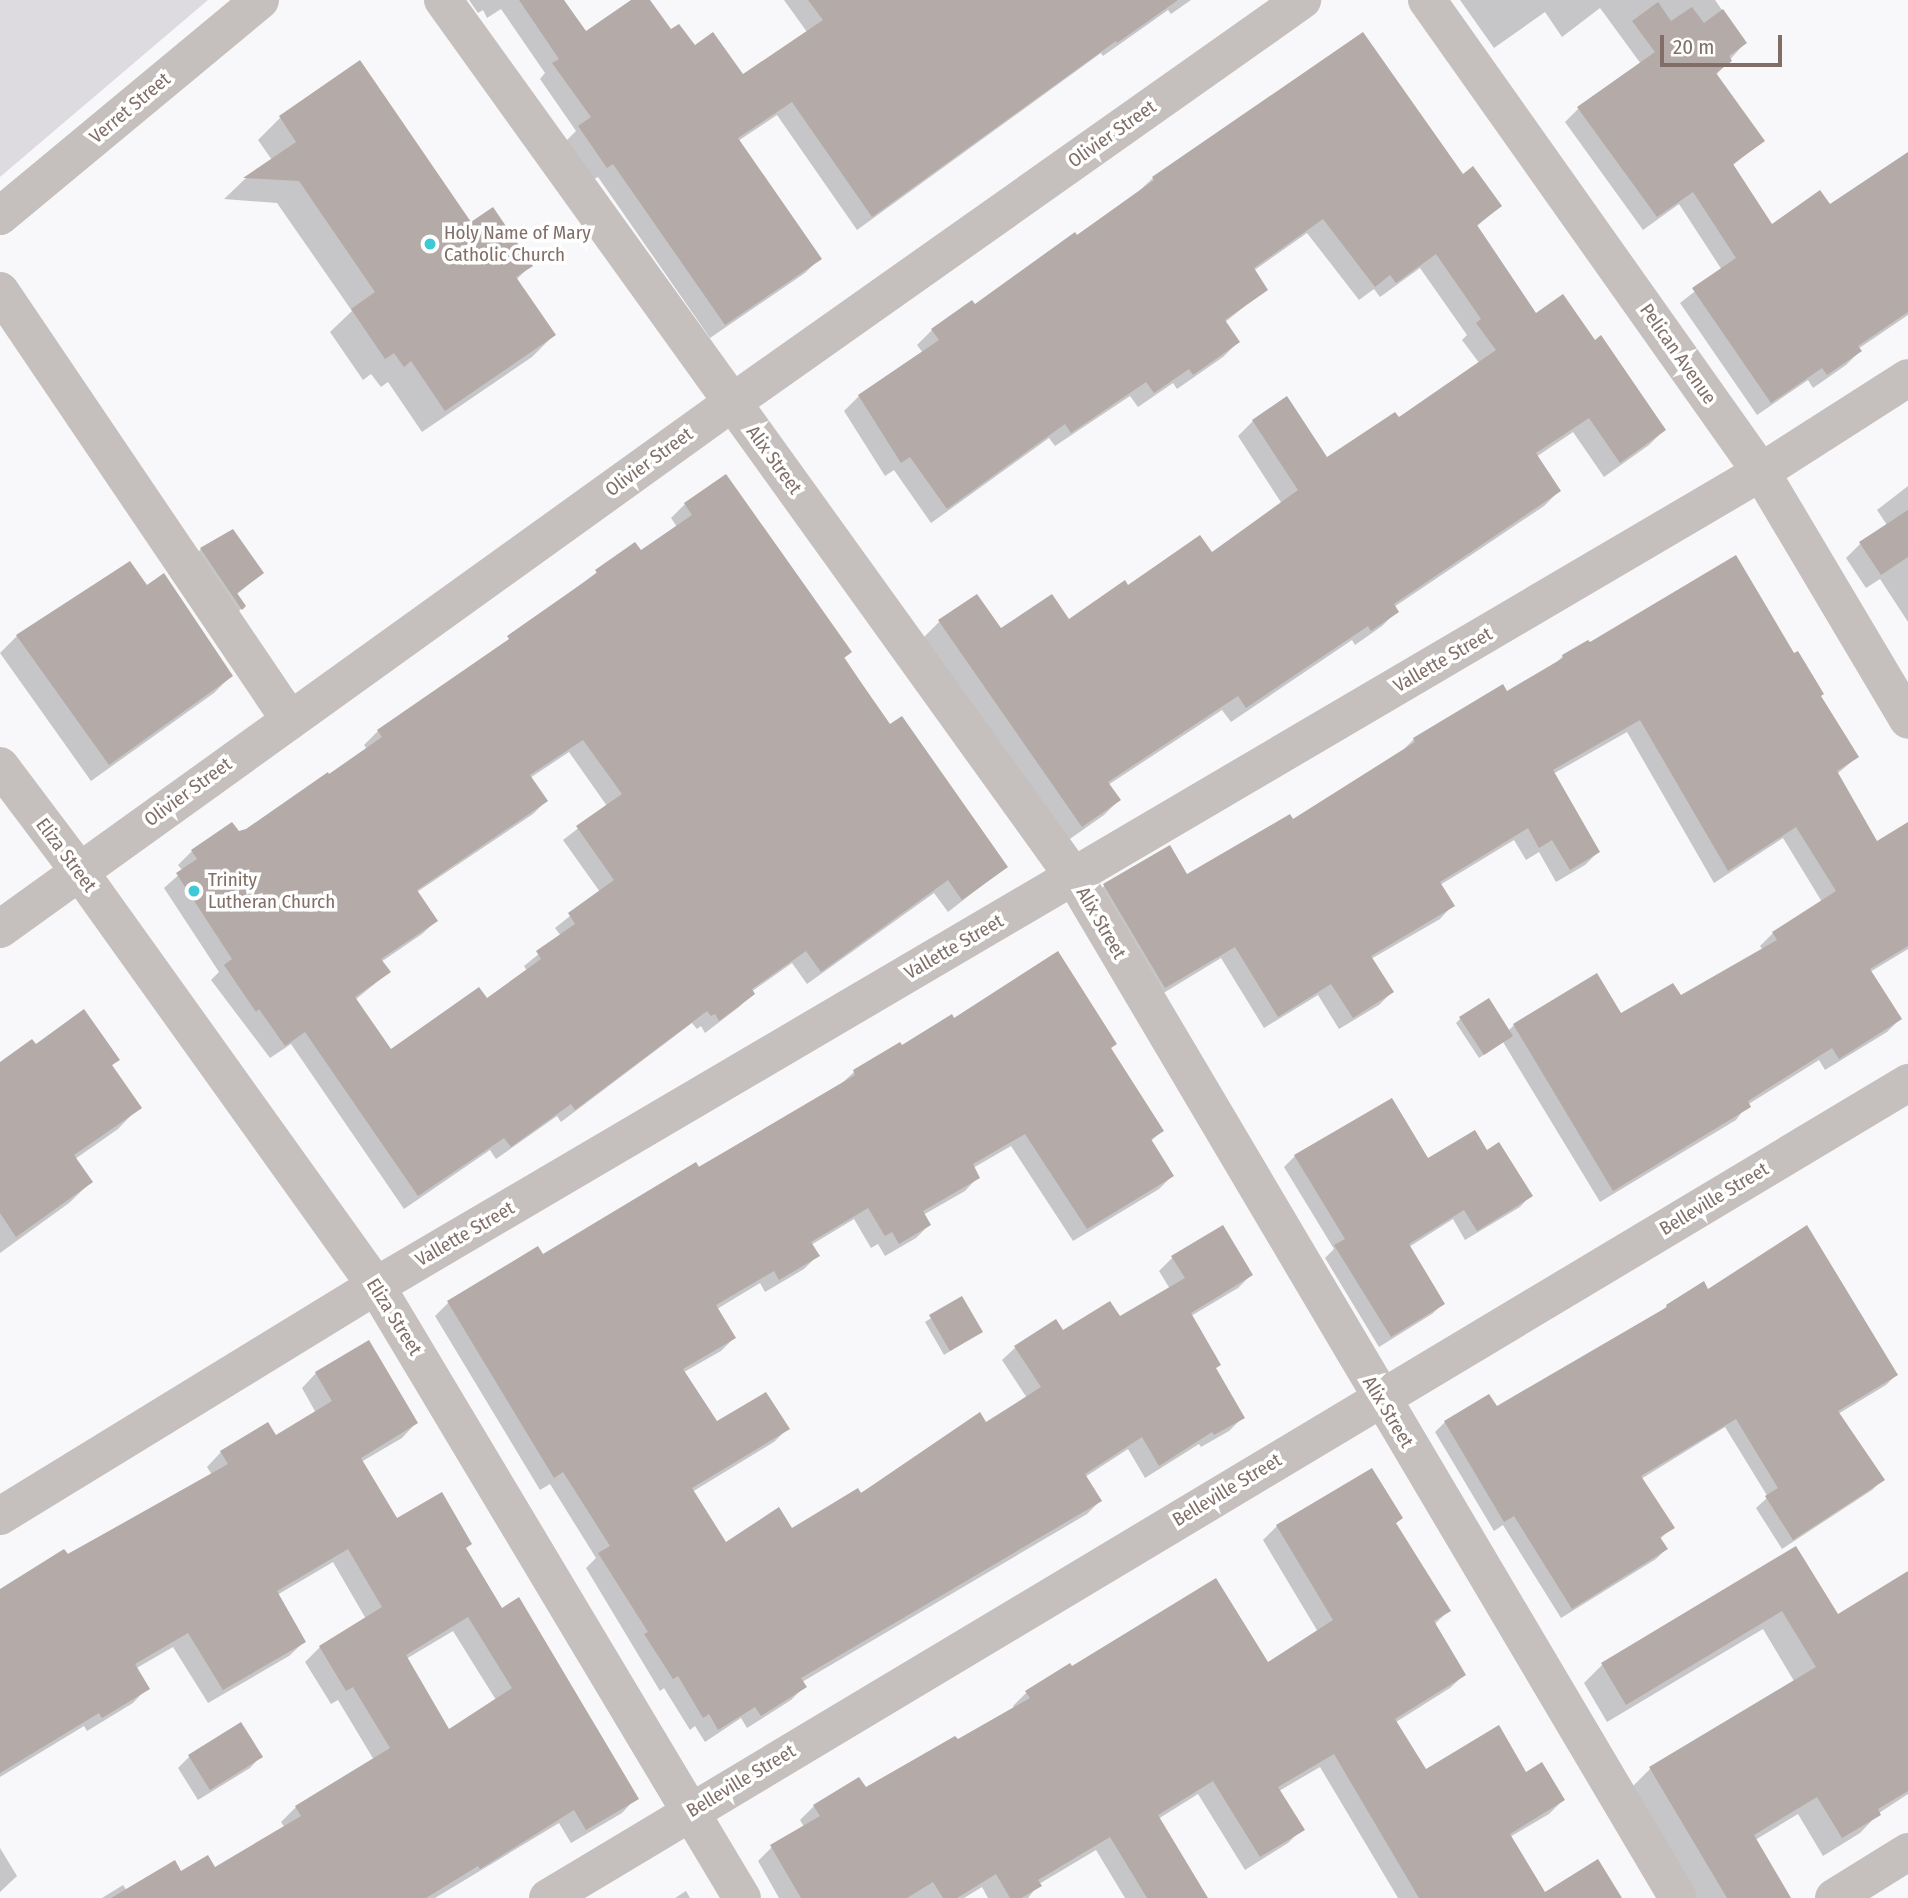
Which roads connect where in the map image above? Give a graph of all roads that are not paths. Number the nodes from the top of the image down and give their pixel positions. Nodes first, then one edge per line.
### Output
1 (260, 0) edge
2 (443, 0) edge
3 (1301, 0) edge
4 (1427, 0) edge
5 (0, 216) edge
6 (0, 291) edge
7 (1908, 378) edge
8 (733, 402) junction
9 (1761, 472) junction
10 (290, 720) junction
11 (1908, 720) edge
12 (0, 766) edge
13 (79, 871) junction
14 (1074, 877) junction
15 (0, 929) edge
16 (1908, 1083) edge
17 (376, 1286) junction
18 (1380, 1398) junction
19 (0, 1517) edge
20 (690, 1811) junction
21 (1908, 1852) edge
22 (548, 1898) edge
23 (742, 1898) edge
24 (1678, 1898) edge
25 (1834, 1898) edge

1 - 5 street, Verret Street
2 - 8 street, Alix Street
3 - 8 street, Olivier Street
4 - 9 street, Pelican Avenue
6 - 10 street
7 - 9 street, Vallette Street
8 - 10 street, Olivier Street
8 - 14 street, Alix Street
9 - 11 street, Pelican Avenue
9 - 14 street, Vallette Street
10 - 13 street, Olivier Street
12 - 13 street, Eliza Street
13 - 15 street, Olivier Street
13 - 17 street, Eliza Street
14 - 17 street, Vallette Street
14 - 18 street, Alix Street
16 - 18 street, Belleville Street
17 - 19 street, Vallette Street
17 - 20 street, Eliza Street
18 - 20 street, Belleville Street
18 - 24 street, Alix Street
20 - 22 street, Belleville Street
20 - 23 street, Eliza Street
21 - 25 street

